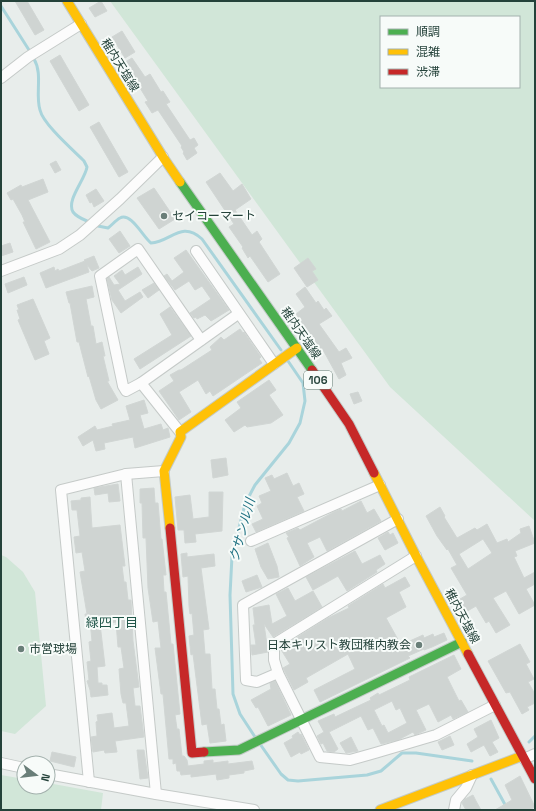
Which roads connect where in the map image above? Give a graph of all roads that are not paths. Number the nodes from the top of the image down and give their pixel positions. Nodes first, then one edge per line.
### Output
1 (67, 1) edge
2 (81, 24) junction
3 (1, 78) edge
4 (163, 157) junction
5 (196, 251) dead end
6 (1, 271) edge
7 (238, 314) junction
8 (201, 340) junction
9 (297, 348) junction
10 (274, 364) junction
11 (141, 383) junction
12 (180, 432) junction
13 (164, 471) junction
14 (126, 474) junction
15 (380, 485) junction
16 (398, 519) junction
17 (251, 541) dead end
18 (416, 556) junction
19 (462, 642) junction
20 (278, 673) junction
21 (495, 705) junction
22 (301, 719) junction
23 (535, 754) edge
24 (523, 758) junction
25 (1, 763) edge
26 (16, 766) edge
27 (472, 775) junction
28 (56, 776) edge
29 (535, 779) edge
30 (89, 782) junction
31 (156, 794) junction
32 (254, 810) edge
33 (380, 810) edge
34 (454, 810) edge

1 - 2 street, 稚内天塩線 / 106
2 - 3 street
2 - 4 street, 稚内天塩線 / 106
4 - 6 street
4 - 9 street, 稚内天塩線 / 106
5 - 7 street
7 - 8 street
7 - 10 street
8 - 11 street
8 - 11 street
9 - 10 street
9 - 15 street, 稚内天塩線 / 106
10 - 12 street
11 - 12 street
12 - 13 street
13 - 14 street
13 - 22 street
14 - 30 street
14 - 31 street
15 - 16 street, 稚内天塩線 / 106
15 - 17 street
16 - 18 street, 稚内天塩線 / 106
16 - 20 street
18 - 19 street, 稚内天塩線 / 106
18 - 20 street
19 - 21 street, 稚内天塩線 / 106
19 - 22 street
20 - 22 street
21 - 22 street
21 - 24 street, 稚内天塩線 / 106
23 - 24 street
24 - 27 street
24 - 29 street, 稚内天塩線 / 106
25 - 26 street
27 - 33 street
27 - 34 street
28 - 30 street
30 - 31 street
31 - 32 street

